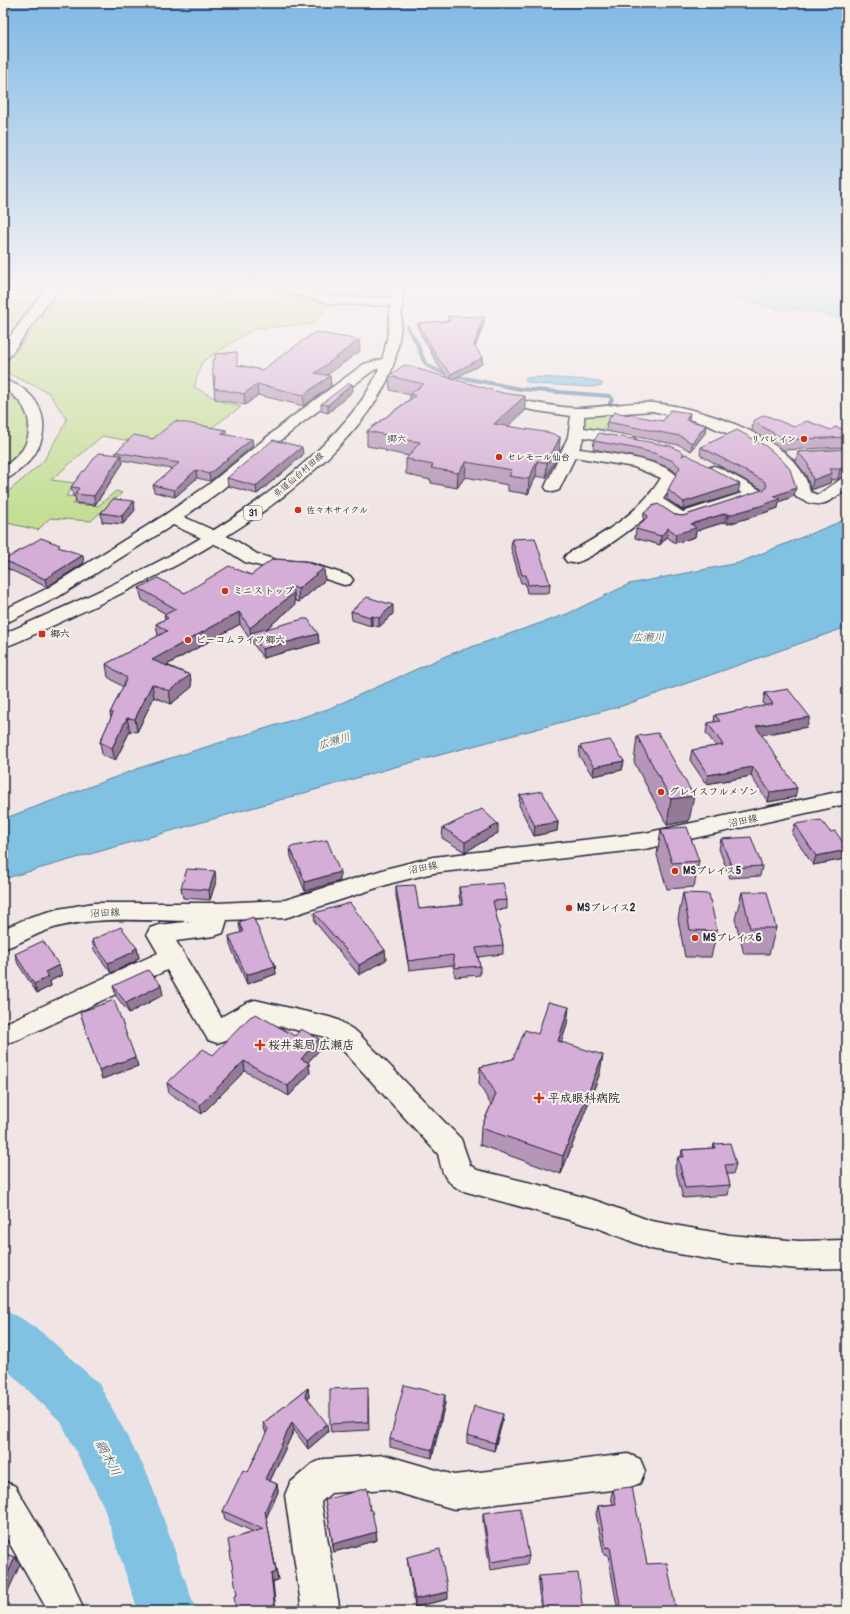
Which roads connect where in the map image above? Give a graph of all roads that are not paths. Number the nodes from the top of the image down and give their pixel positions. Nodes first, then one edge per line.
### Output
1 (390, 362) edge
2 (389, 369) junction
3 (3, 384) edge
4 (628, 392) dead end
5 (483, 395) edge
6 (628, 409) junction
7 (578, 412) junction
8 (576, 431) junction
9 (644, 443) edge
10 (570, 452) junction
11 (803, 456) edge
12 (781, 457) junction
13 (701, 464) edge
14 (3, 475) edge
15 (846, 475) edge
16 (553, 487) dead end
17 (653, 500) junction
18 (172, 518) junction
19 (214, 537) junction
20 (573, 558) dead end
21 (344, 580) dead end
22 (3, 617) edge
23 (3, 641) edge
24 (847, 797) edge
25 (217, 912) junction
26 (3, 940) edge
27 (172, 957) junction
28 (3, 1032) edge
29 (847, 1254) edge
30 (628, 1471) dead end
31 (3, 1498) edge
32 (66, 1611) edge
33 (321, 1611) edge

1 - 2 street, 県道仙台村田線 / 31
2 - 18 street
2 - 19 street, 県道仙台村田線 / 31
3 - 14 street
4 - 6 street
5 - 7 street
6 - 7 street
6 - 12 street
7 - 8 street
8 - 9 street
8 - 10 street
10 - 16 street
10 - 17 street
11 - 12 street
12 - 15 street
13 - 17 street
17 - 20 street
18 - 19 street
18 - 22 street
19 - 21 street
19 - 23 street, 県道仙台村田線 / 31
24 - 25 street, 沼田線
25 - 26 street, 沼田線
25 - 27 street
27 - 28 street
27 - 29 street
30 - 33 street
31 - 32 street

